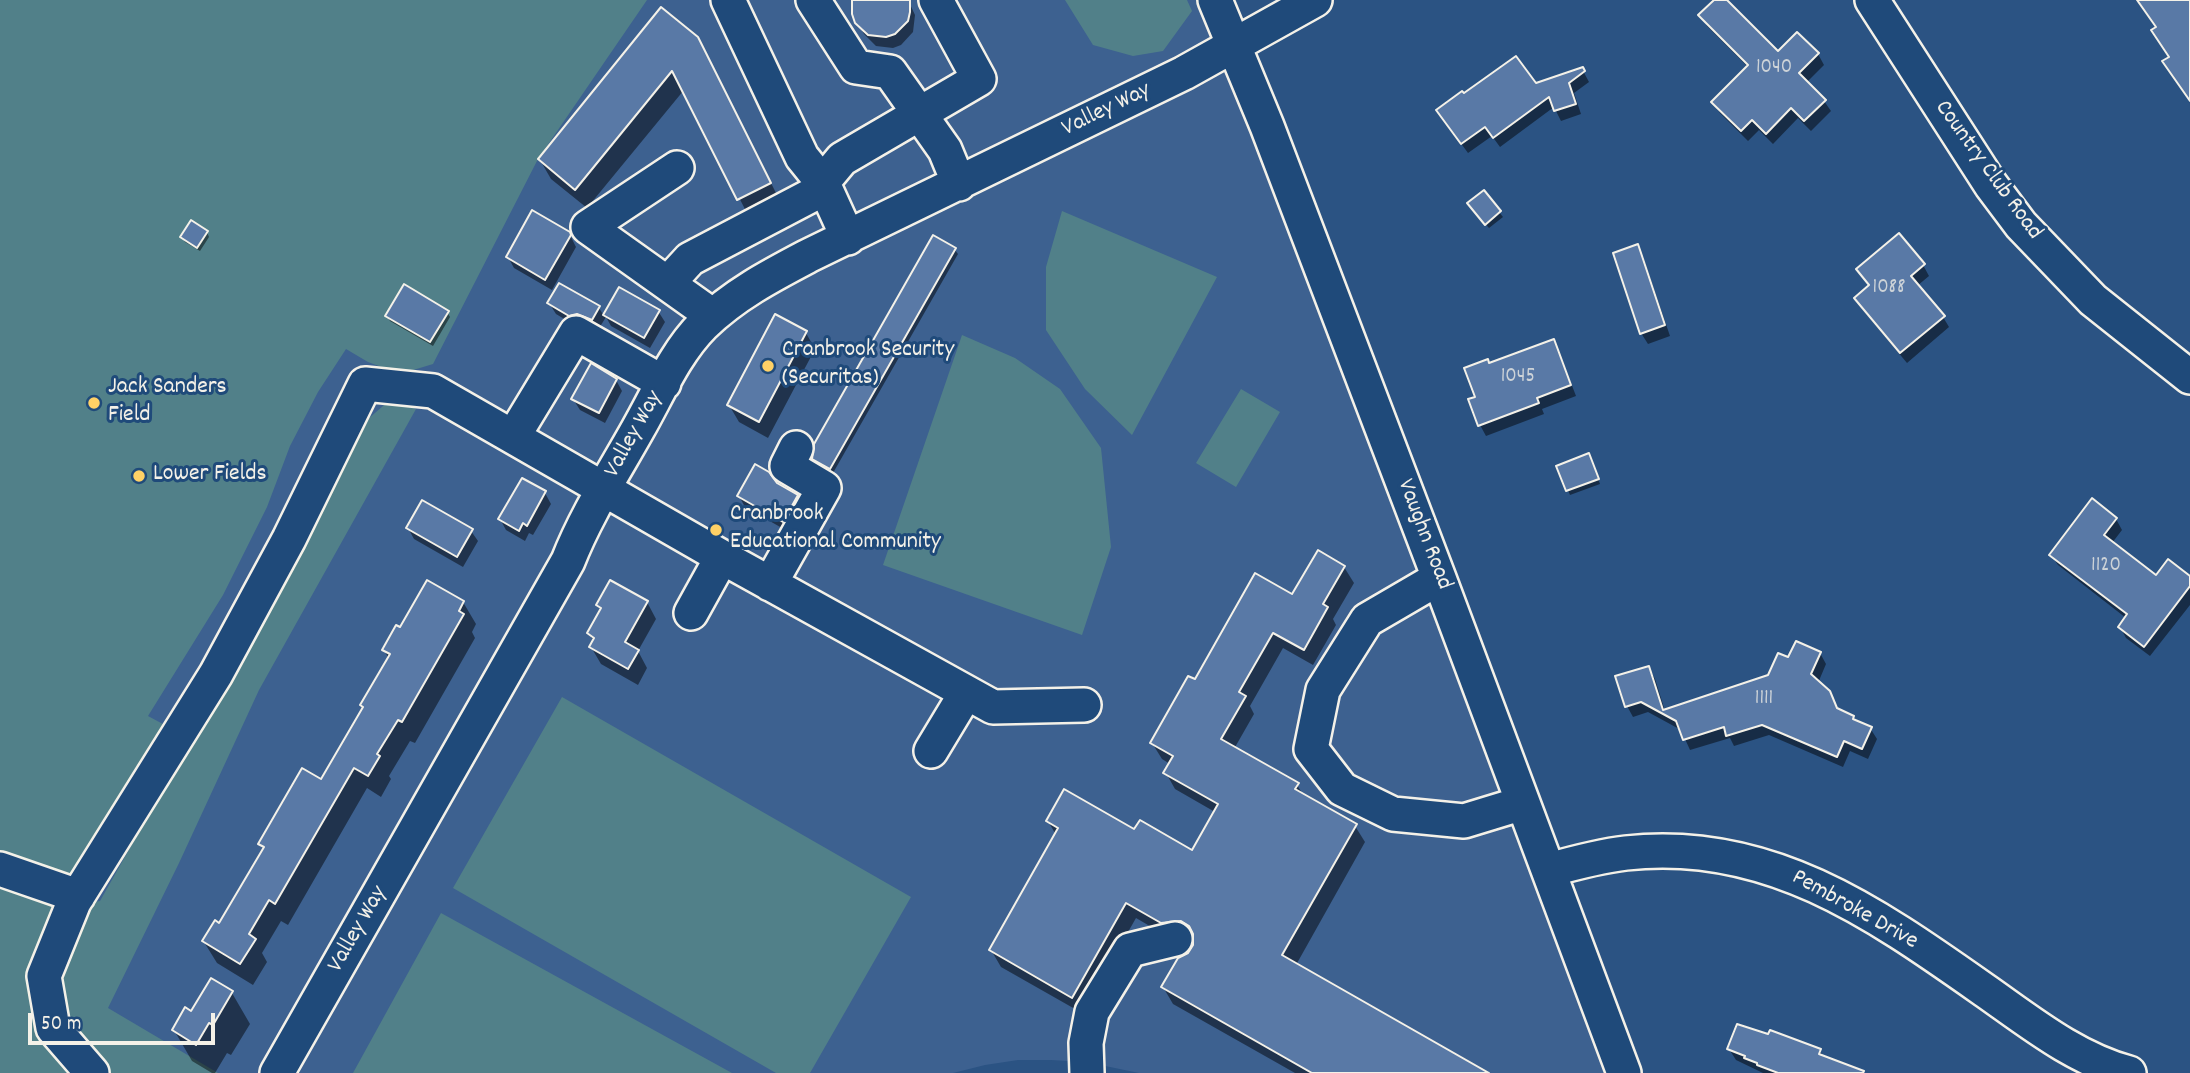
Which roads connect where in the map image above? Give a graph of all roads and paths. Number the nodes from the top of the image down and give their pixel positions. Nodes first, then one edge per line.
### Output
1 (728, 0) edge
2 (814, 0) edge
3 (936, 0) edge
4 (1215, 0) edge
5 (1315, 0) edge
6 (1872, 0) edge
7 (1235, 46) junction
8 (921, 113) junction
9 (677, 168) dead end
10 (823, 183) junction
11 (959, 184) junction
12 (848, 238) junction
13 (668, 283) junction
14 (713, 316) junction
15 (2190, 377) edge
16 (664, 383) junction
17 (513, 437) junction
18 (796, 448) dead end
19 (604, 490) junction
20 (722, 557) junction
21 (1439, 578) junction
22 (770, 584) junction
23 (691, 613) dead end
24 (966, 693) junction
25 (1084, 705) dead end
26 (931, 751) dead end
27 (1523, 803) junction
28 (0, 869) edge
29 (1549, 870) junction
30 (78, 896) junction
31 (1174, 939) dead end
32 (92, 1073) edge
33 (277, 1073) edge
34 (1087, 1073) edge
35 (1624, 1073) edge
36 (2129, 1073) edge

1 - 10 street
2 - 8 street
3 - 8 street
4 - 7 street, Vaughn Road
5 - 7 street
6 - 15 street, Country Club Road
7 - 11 street, Valley Way
7 - 21 street, Vaughn Road
8 - 10 street
8 - 11 street
9 - 13 street
10 - 12 street
10 - 13 street
11 - 12 street, Valley Way
12 - 14 street, Valley Way
13 - 14 street
14 - 16 street, Valley Way
16 - 17 street
16 - 19 street, Valley Way
17 - 19 street
17 - 30 street
18 - 22 street
19 - 20 street
19 - 33 street, Valley Way
20 - 22 street
20 - 23 street
21 - 27 street, Vaughn Road
21 - 27 street
22 - 24 street
24 - 25 street
24 - 26 street
27 - 29 street, Vaughn Road
28 - 30 street
29 - 35 street, Vaughn Road
29 - 36 street, Pembroke Drive
30 - 32 street
31 - 34 street

